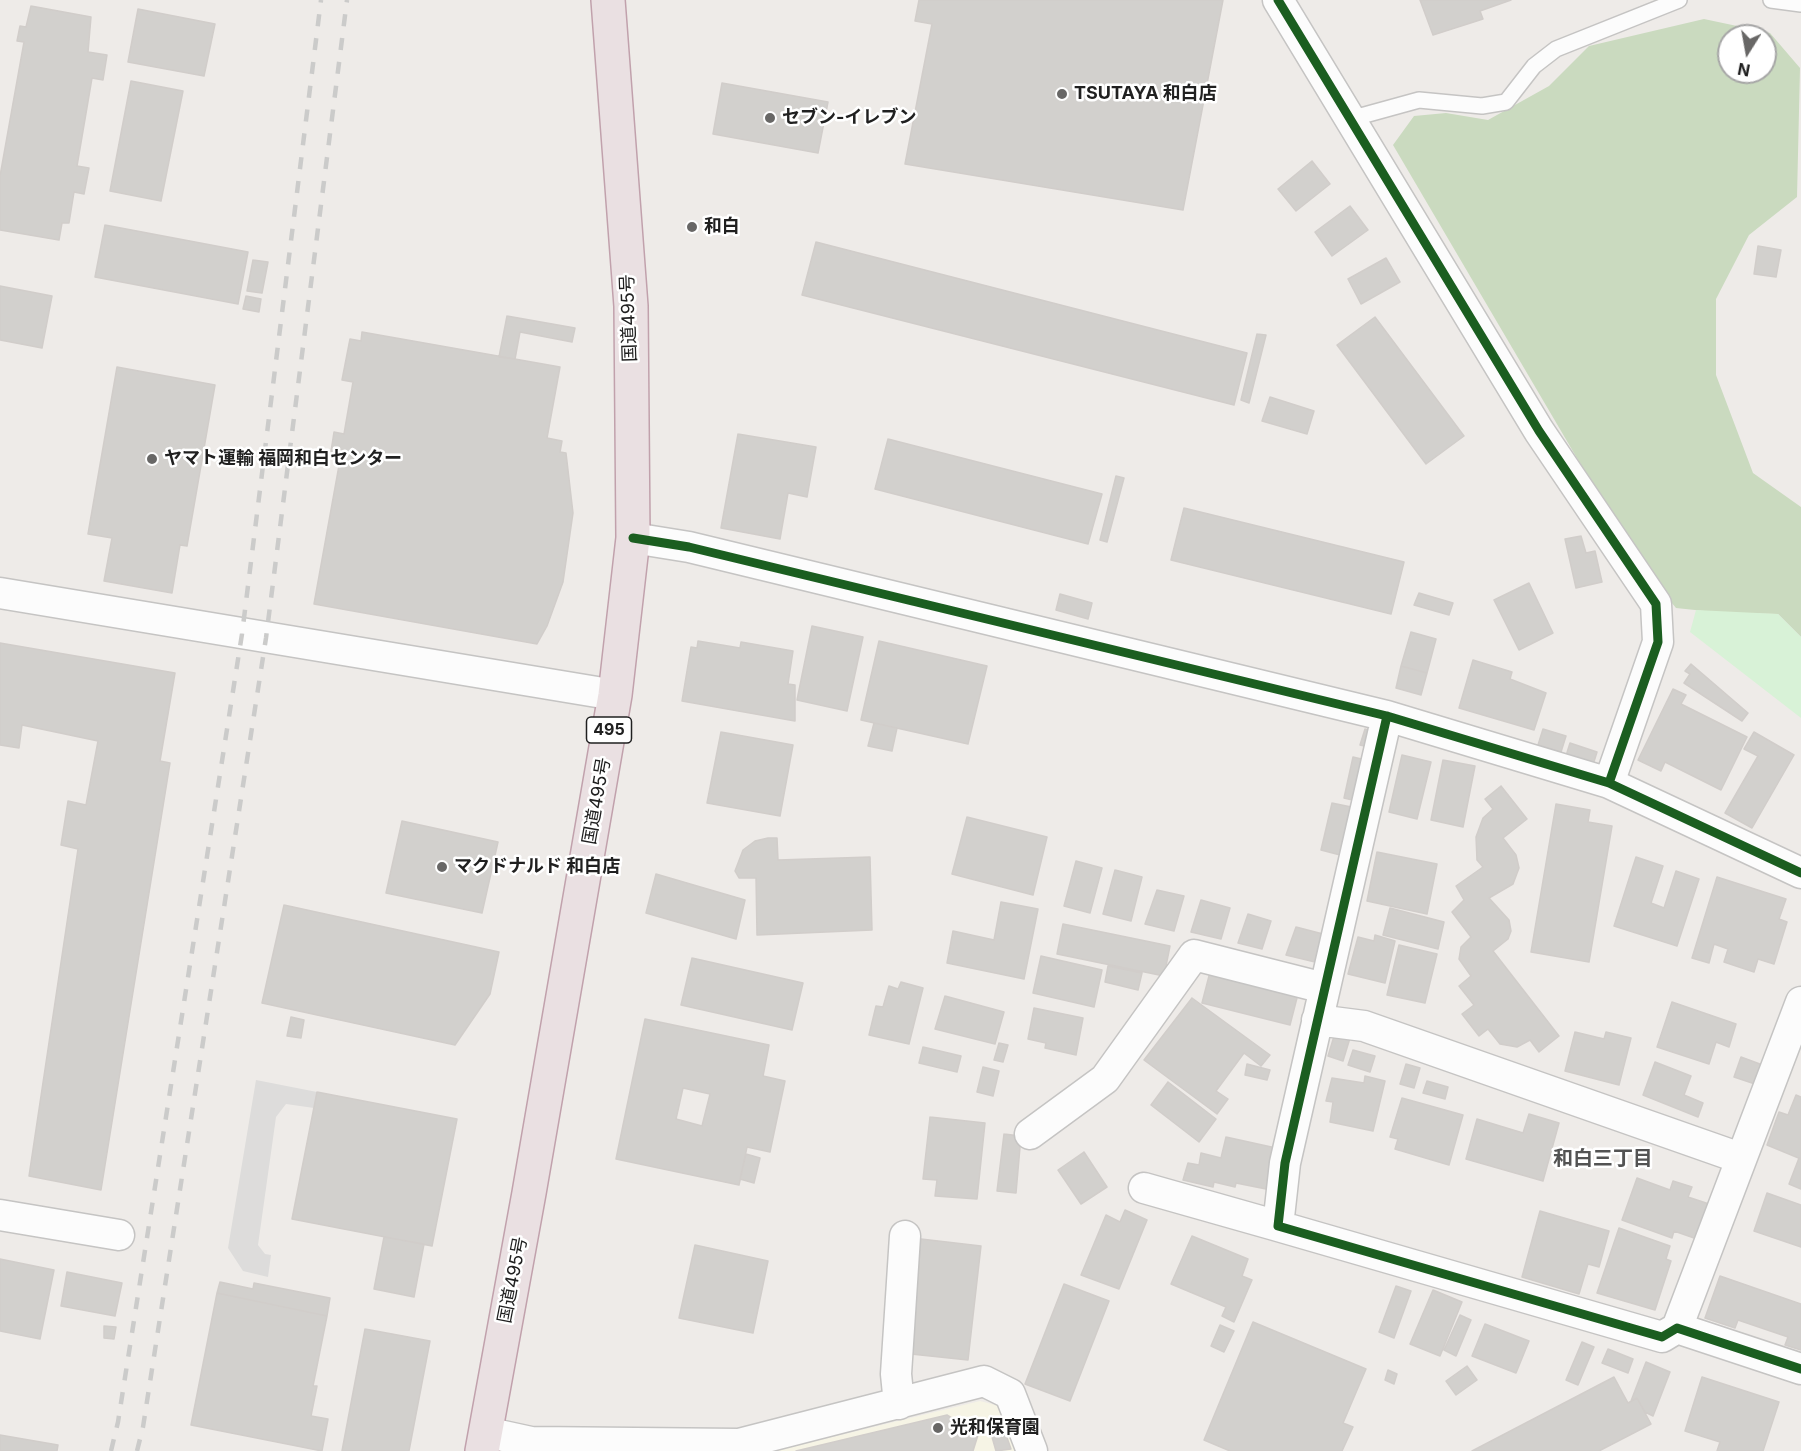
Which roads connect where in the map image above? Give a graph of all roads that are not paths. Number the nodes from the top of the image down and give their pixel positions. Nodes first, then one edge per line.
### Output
1 (608, 0) edge
2 (1278, 0) edge
3 (1679, 0) edge
4 (1771, 0) edge
5 (1801, 4) edge
6 (1350, 119) junction
7 (633, 538) junction
8 (0, 593) edge
9 (615, 694) junction
10 (1387, 716) junction
11 (1609, 783) junction
12 (1801, 873) edge
13 (1324, 988) junction
14 (1801, 1002) edge
15 (1317, 1020) junction
16 (1030, 1134) dead end
17 (1740, 1158) junction
18 (1144, 1188) dead end
19 (0, 1215) edge
20 (1278, 1226) junction
21 (119, 1235) dead end
22 (905, 1236) dead end
23 (1677, 1328) junction
24 (1801, 1369) edge
25 (899, 1404) junction
26 (483, 1441) edge
27 (1032, 1451) edge

1 - 7 highway, 国道495号 / 495
2 - 6 street
3 - 6 lane
4 - 5 lane
6 - 11 street
7 - 9 highway, 国道495号 / 495
7 - 10 street
8 - 9 street
9 - 26 highway, 国道495号 / 495
10 - 11 street
10 - 13 street
11 - 12 street
13 - 15 street
13 - 16 street
14 - 17 street
15 - 17 street
15 - 20 street
17 - 23 street
18 - 20 street
19 - 21 street
20 - 23 street
22 - 25 street
23 - 24 street
25 - 26 street
25 - 27 street

